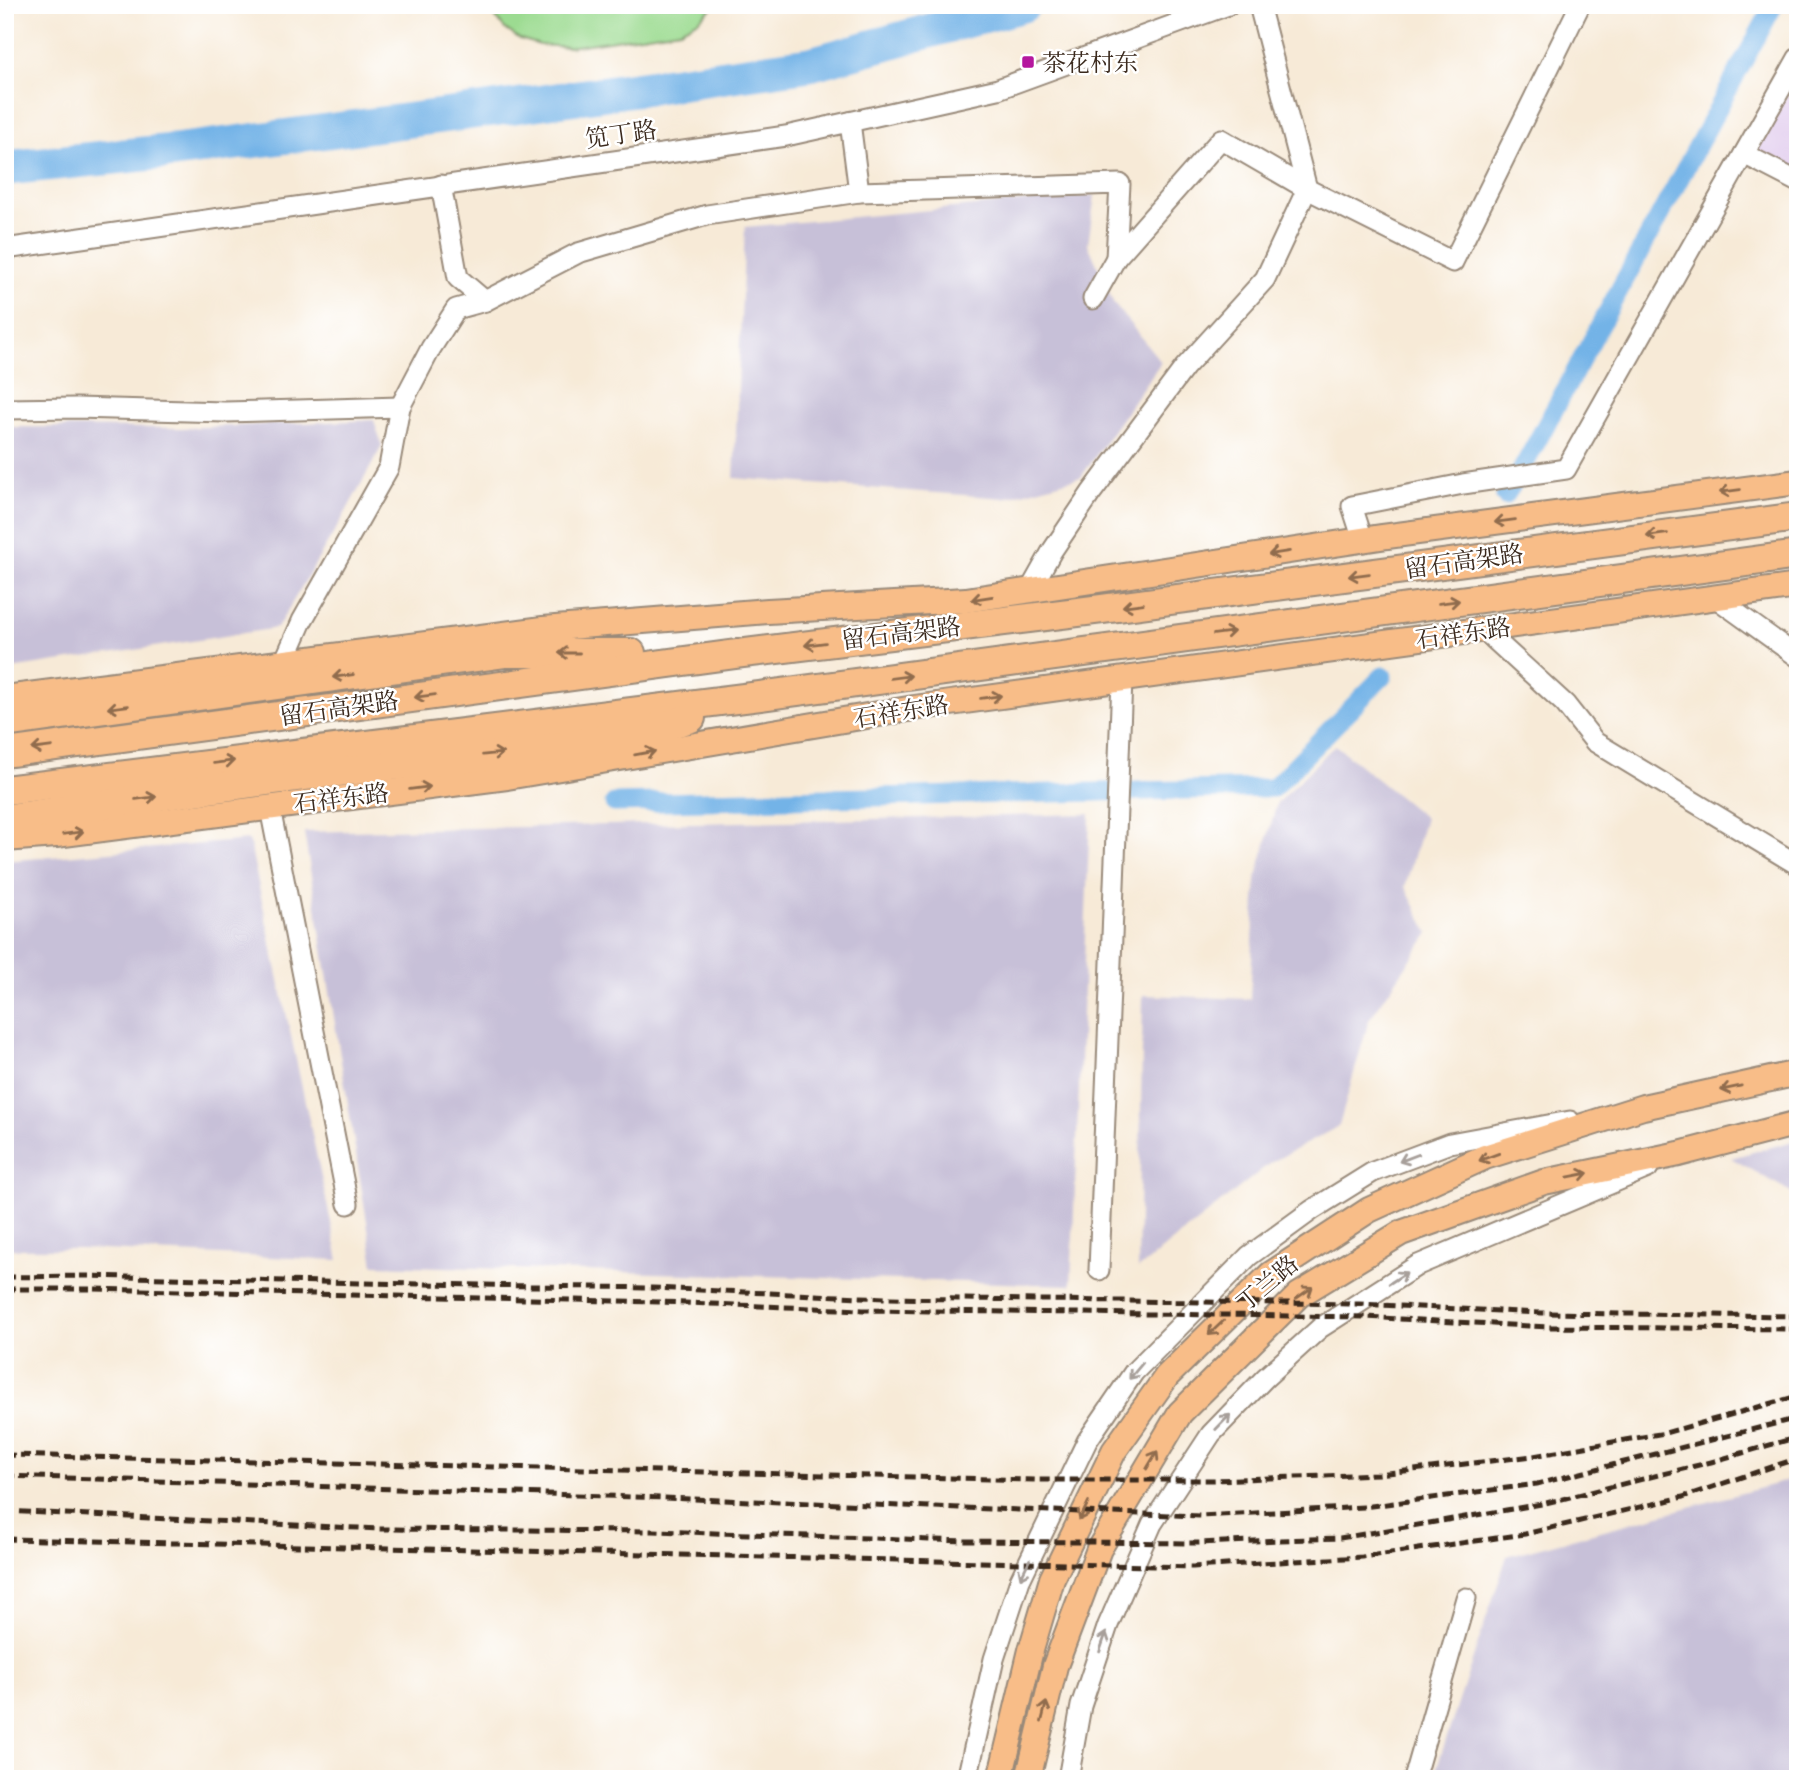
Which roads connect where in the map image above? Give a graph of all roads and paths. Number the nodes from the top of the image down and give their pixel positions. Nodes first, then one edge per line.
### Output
1 (1228, 5) edge
2 (1259, 5) edge
3 (1580, 5) edge
4 (1798, 58) edge
5 (850, 122) junction
6 (1744, 155) junction
7 (1798, 182) edge
8 (441, 185) junction
9 (1307, 189) junction
10 (859, 192) junction
11 (5, 249) edge
12 (1116, 258) junction
13 (1093, 299) dead end
14 (485, 301) junction
15 (400, 407) junction
16 (5, 410) edge
17 (1798, 482) edge
18 (1798, 517) edge
19 (1363, 540) junction
20 (1798, 555) edge
21 (1798, 586) edge
22 (1030, 590) junction
23 (1716, 598) junction
24 (1485, 630) junction
25 (736, 653) junction
26 (1798, 657) edge
27 (284, 662) junction
28 (1122, 680) junction
29 (760, 696) junction
30 (5, 698) edge
31 (5, 723) edge
32 (5, 753) edge
33 (5, 790) edge
34 (270, 808) junction
35 (5, 819) edge
36 (5, 839) edge
37 (1798, 866) edge
38 (1798, 1073) edge
39 (1643, 1107) junction
40 (1798, 1124) edge
41 (1679, 1154) junction
42 (348, 1204) dead end
43 (1099, 1270) dead end
44 (1466, 1598) dead end
45 (967, 1779) edge
46 (1000, 1779) edge
47 (1028, 1779) edge
48 (1068, 1779) edge
49 (1414, 1779) edge

1 - 5 street, 笕丁路
2 - 9 street
3 - 9 street
4 - 6 street
5 - 8 street, 笕丁路
5 - 10 street
6 - 7 street
6 - 19 street
8 - 11 street, 笕丁路
8 - 14 street
9 - 12 street
9 - 22 street
10 - 12 street
10 - 14 street
12 - 13 street
14 - 15 street
15 - 16 street
15 - 27 street
17 -> 19 main road
18 -> 25 highway, 留石高架路
19 -> 22 main road
29 -> 20 highway, 留石高架路
21 - 23 main road, 石祥东路
22 -> 27 main road
23 - 24 main road, 石祥东路
23 - 26 street
24 - 28 main road, 石祥东路
24 - 37 street
25 -> 31 highway
25 -> 32 highway, 留石高架路
27 - 30 main road
34 -> 28 main road, 石祥东路
28 - 43 street
33 -> 29 highway, 留石高架路
35 -> 29 highway
36 -> 34 main road, 石祥东路
34 - 42 street
38 -> 39 main road, 丁兰路
39 -> 45 street
39 -> 46 main road, 丁兰路
40 - 41 main road, 丁兰路
47 -> 41 main road, 丁兰路
48 -> 41 street
44 - 49 street

